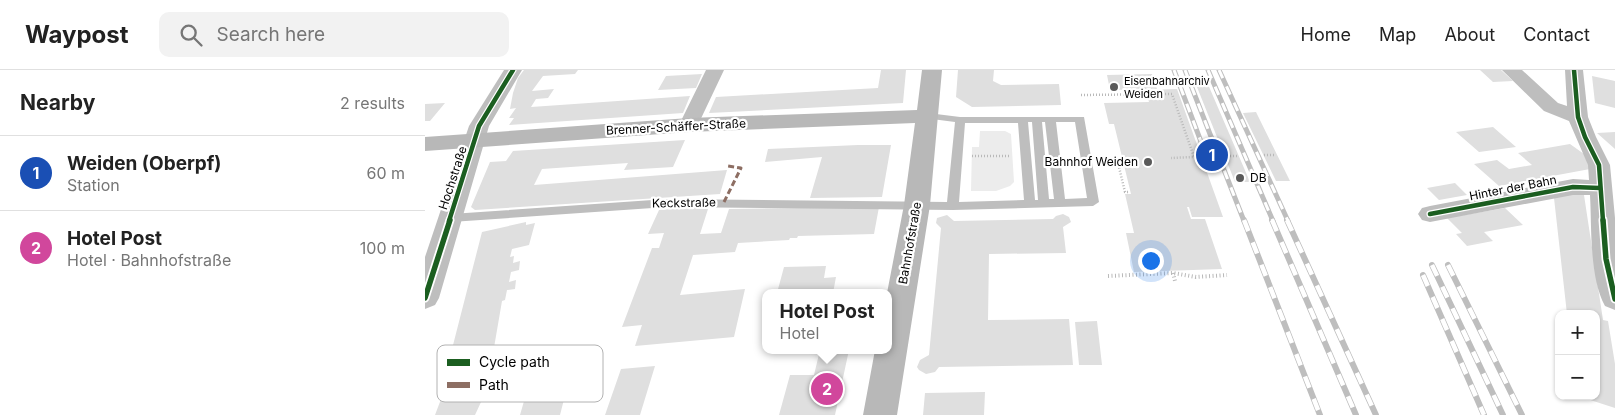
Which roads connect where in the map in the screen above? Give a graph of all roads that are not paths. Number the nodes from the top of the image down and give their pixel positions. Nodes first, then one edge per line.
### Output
1 (513, 70) edge
2 (715, 70) edge
3 (932, 70) edge
4 (1511, 70) edge
5 (1574, 70) edge
6 (928, 116) junction
7 (1578, 116) junction
8 (1037, 119) junction
9 (1050, 119) junction
10 (960, 120) junction
11 (1023, 120) junction
12 (689, 125) junction
13 (476, 140) junction
14 (425, 144) edge
15 (1605, 175) edge
16 (1061, 203) junction
17 (1030, 204) junction
18 (1044, 204) junction
19 (917, 205) junction
20 (953, 206) junction
21 (1431, 214) dead end
22 (451, 218) junction
23 (1611, 260) edge
24 (425, 298) edge
25 (1615, 299) edge
26 (892, 347) edge
27 (891, 354) edge
28 (880, 415) edge

1 - 13 street, Hochstraße
2 - 12 street
3 - 6 main road, Bahnhofstraße
4 - 7 street
5 - 7 street
6 - 10 lane
6 - 12 main road, Brenner-Schäffer-Straße
6 - 19 main road, Bahnhofstraße
7 - 15 street
8 - 9 lane
8 - 11 lane
8 - 18 lane
9 - 16 lane
9 - 16 lane, Keckstraße
10 - 11 lane
10 - 20 lane
11 - 17 lane
12 - 13 main road, Brenner-Schäffer-Straße
13 - 14 main road, Brenner-Schäffer-Straße
13 - 22 street, Hochstraße
15 - 21 street, Hinter der Bahn
15 - 23 street
16 - 18 lane, Keckstraße
17 - 18 lane, Keckstraße
17 - 20 lane, Keckstraße
19 - 20 lane, Keckstraße
19 - 22 lane, Keckstraße
19 - 26 main road, Bahnhofstraße
22 - 24 street, Hochstraße
23 - 25 street
27 - 28 main road, Bahnhofstraße

